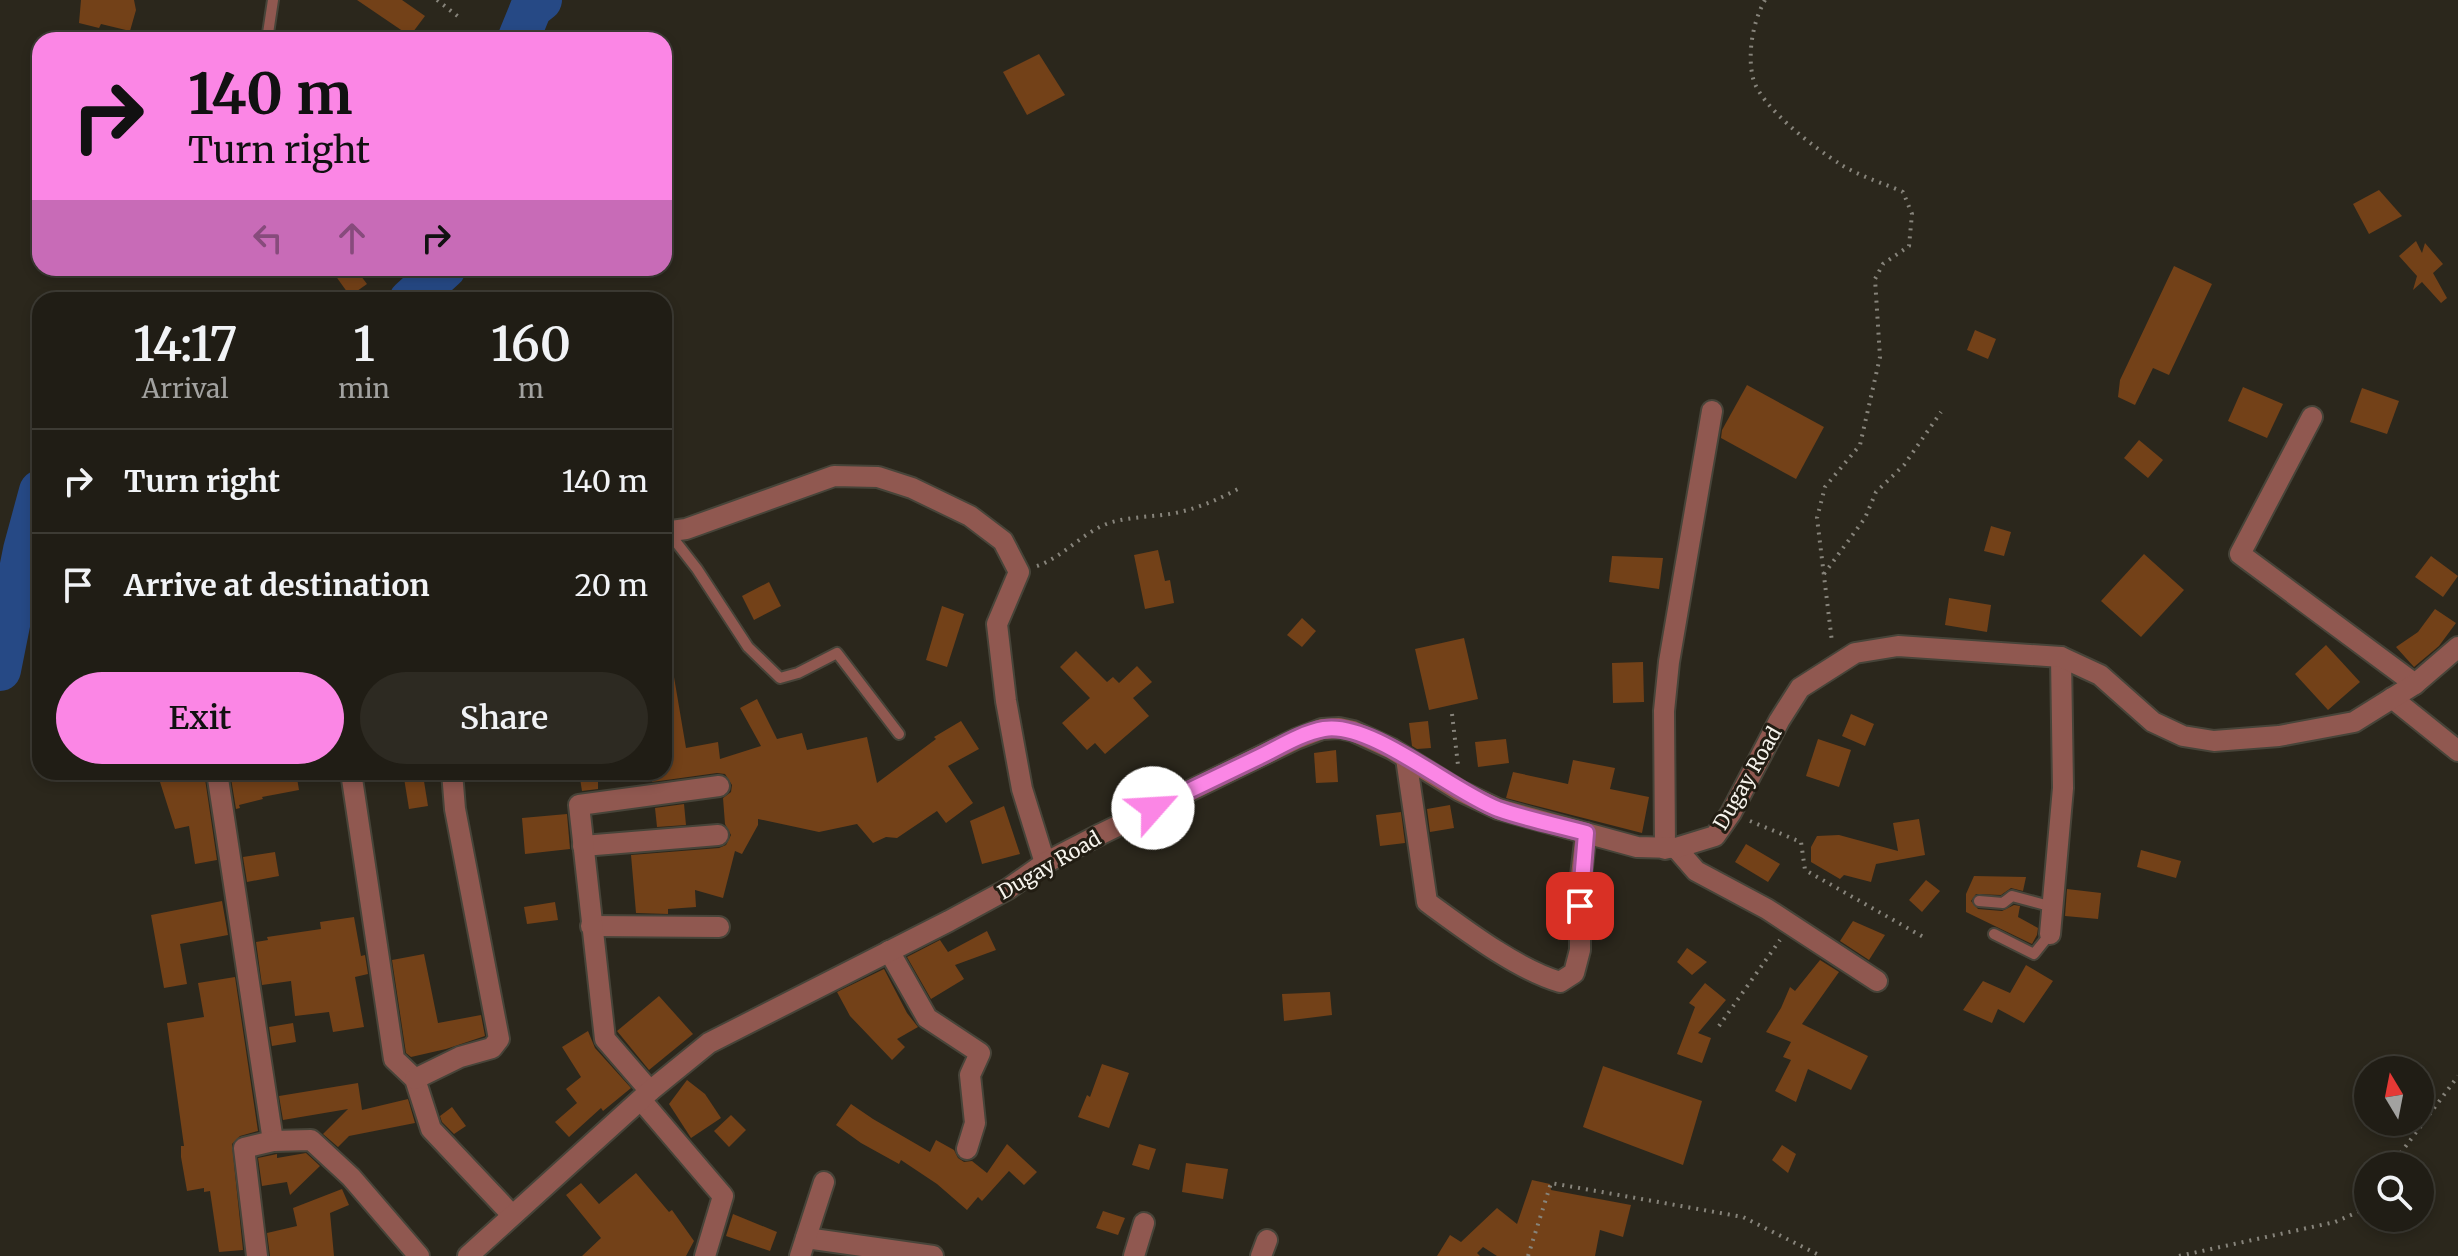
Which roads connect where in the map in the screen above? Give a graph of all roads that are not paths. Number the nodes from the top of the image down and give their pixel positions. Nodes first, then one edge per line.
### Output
1 (273, 0) edge
2 (268, 32) edge
3 (1712, 411) dead end
4 (2312, 417) dead end
5 (672, 530) edge
6 (672, 539) edge
7 (2458, 647) edge
8 (2061, 657) junction
9 (2415, 684) junction
10 (2392, 698) junction
11 (899, 734) dead end
12 (2458, 751) edge
13 (1406, 758) junction
14 (218, 780) edge
15 (352, 780) edge
16 (453, 780) edge
17 (719, 786) dead end
18 (1586, 833) junction
19 (718, 835) dead end
20 (583, 846) junction
21 (1670, 848) junction
22 (1045, 863) junction
23 (1979, 901) dead end
24 (2053, 907) junction
25 (591, 926) junction
26 (719, 927) dead end
27 (1994, 934) dead end
28 (2050, 934) joint
29 (889, 951) junction
30 (1877, 981) dead end
31 (415, 1079) junction
32 (646, 1096) junction
33 (273, 1141) junction
34 (967, 1149) dead end
35 (824, 1182) dead end
36 (512, 1215) junction
37 (1144, 1223) dead end
38 (803, 1247) edge
39 (850, 1250) edge
40 (257, 1256) edge
41 (419, 1256) edge
42 (468, 1256) edge
43 (705, 1256) edge
44 (933, 1256) edge
45 (1134, 1256) edge

1 - 2 lane
3 - 21 street
4 - 9 street
5 - 22 street
6 - 11 lane
7 - 9 street, Dugay Road
8 - 10 street, Dugay Road
8 - 21 street, Dugay Road
8 - 24 street
9 - 10 street, Dugay Road
10 - 12 street
13 - 18 street, Dugay Road
13 - 18 street
13 - 22 street, Dugay Road
14 - 33 street
15 - 31 street
16 - 31 street
17 - 20 street
18 - 21 street, Dugay Road
19 - 20 street
20 - 25 street
21 - 30 street
22 - 29 street, Dugay Road
23 - 24 lane
24 - 28 street
25 - 26 street
25 - 32 street
27 - 28 lane
29 - 32 street, Dugay Road
29 - 34 street
31 - 36 street
32 - 36 street, Dugay Road
32 - 43 street
33 - 40 street
33 - 41 street
35 - 38 street
36 - 42 street, Dugay Road
37 - 45 street
38 - 39 street
39 - 44 street

